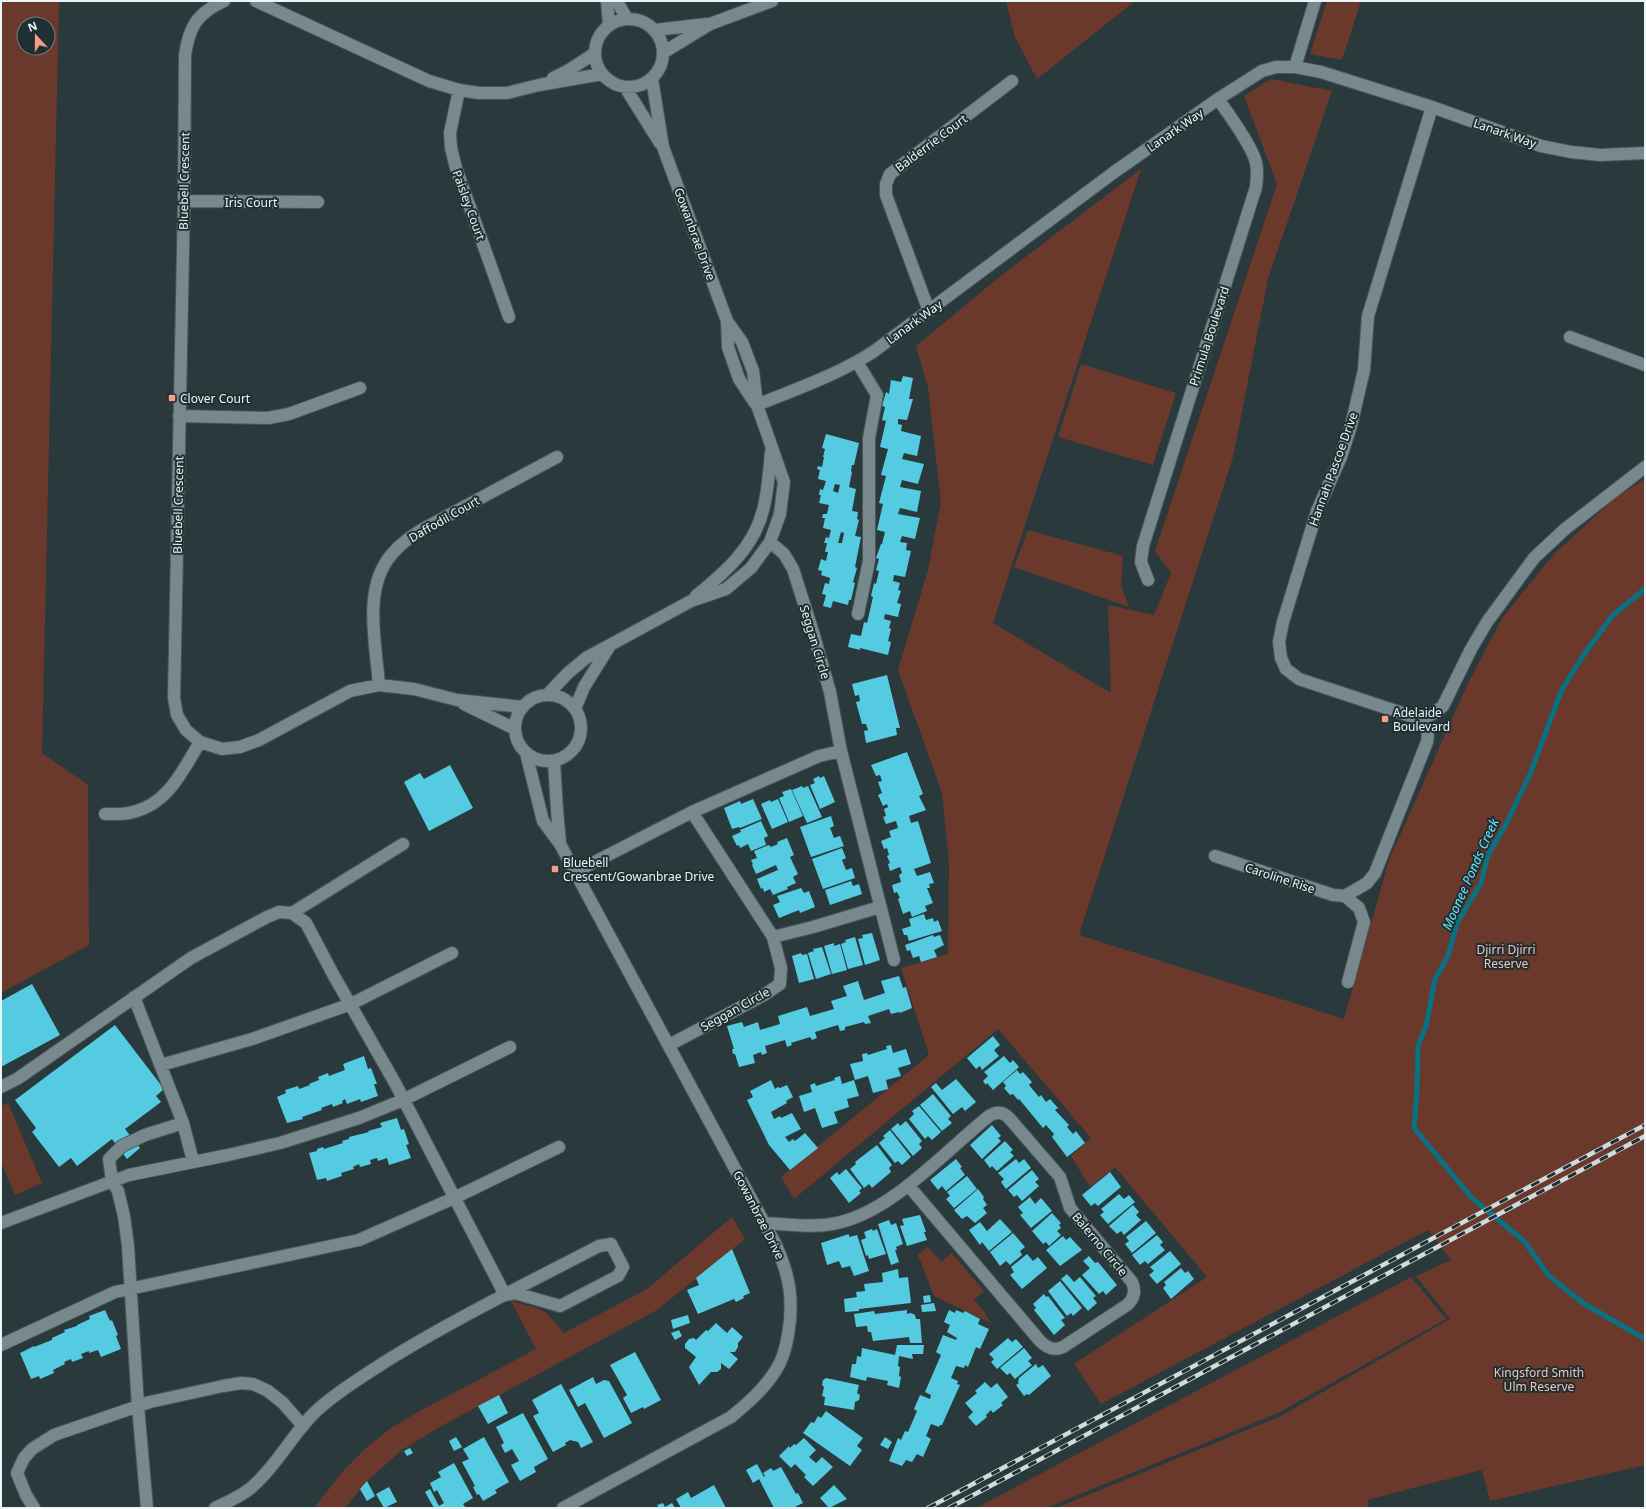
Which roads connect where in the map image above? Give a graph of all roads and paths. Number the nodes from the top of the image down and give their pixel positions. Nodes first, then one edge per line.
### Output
1 (224, 1) edge
2 (256, 1) edge
3 (607, 1) edge
4 (617, 1) edge
5 (772, 1) edge
6 (1315, 1) edge
7 (210, 4) edge
8 (627, 19) junction
9 (710, 24) junction
10 (609, 25) junction
11 (655, 30) junction
12 (664, 52) junction
13 (595, 53) junction
14 (1294, 67) junction
15 (602, 74) junction
16 (652, 79) junction
17 (1012, 81) dead end
18 (539, 85) junction
19 (625, 87) junction
20 (459, 90) junction
21 (1218, 99) junction
22 (1432, 107) junction
23 (663, 147) junction
24 (1645, 153) edge
25 (184, 201) junction
26 (318, 202) dead end
27 (929, 311) junction
28 (509, 317) dead end
29 (1570, 337) dead end
30 (857, 362) junction
31 (1645, 365) edge
32 (360, 388) dead end
33 (757, 405) junction
34 (179, 416) junction
35 (771, 449) junction
36 (557, 457) dead end
37 (1645, 467) edge
38 (770, 542) junction
39 (1148, 580) dead end
40 (691, 601) junction
41 (858, 614) dead end
42 (610, 646) junction
43 (379, 686) junction
44 (547, 695) junction
45 (457, 700) junction
46 (523, 706) junction
47 (575, 709) junction
48 (1420, 719) junction
49 (515, 729) junction
50 (200, 742) junction
51 (841, 751) junction
52 (526, 753) junction
53 (554, 761) junction
54 (692, 812) junction
55 (105, 814) dead end
56 (402, 844) dead end
57 (560, 844) junction
58 (1216, 856) dead end
59 (575, 872) junction
60 (1345, 896) junction
61 (880, 907) junction
62 (292, 913) junction
63 (773, 937) junction
64 (452, 953) dead end
65 (894, 960) dead end
66 (1348, 982) dead end
67 (134, 997) junction
68 (351, 1004) junction
69 (669, 1045) junction
70 (510, 1047) dead end
71 (161, 1065) junction
72 (1, 1087) edge
73 (403, 1100) junction
74 (183, 1123) junction
75 (559, 1147) dead end
76 (193, 1161) junction
77 (112, 1181) junction
78 (908, 1185) junction
79 (454, 1198) junction
80 (764, 1223) junction
81 (1, 1224) edge
82 (131, 1288) junction
83 (506, 1295) junction
84 (1, 1345) edge
85 (138, 1406) junction
86 (303, 1426) junction
87 (34, 1508) edge
88 (146, 1508) edge
89 (215, 1508) edge
90 (563, 1508) edge

1 - 7 street, Bluebell Crescent
2 - 20 street
3 - 10 street
4 - 8 street
5 - 9 street
6 - 14 street
7 - 25 street, Bluebell Crescent
8 - 10 street
8 - 11 street
9 - 11 street
9 - 12 street
10 - 13 street
11 - 12 street
12 - 16 street
13 - 15 street
13 - 18 street
14 - 21 street, Lanark Way
14 - 22 street, Lanark Way
15 - 18 street
15 - 19 street
16 - 19 street
16 - 23 street, Gowanbrae Drive
17 - 27 street, Balderrie Court
18 - 20 street
19 - 23 street, Gowanbrae Drive
20 - 28 street, Paisley Court
21 - 27 street, Lanark Way
21 - 39 street, Primula Boulevard
22 - 24 street, Lanark Way
22 - 48 street, Hannah Pascoe Drive
23 - 33 street, Gowanbrae Drive
25 - 26 street, Iris Court
25 - 34 street, Bluebell Crescent
27 - 30 street, Lanark Way
29 - 31 street
30 - 33 street, Lanark Way
30 - 41 street
32 - 34 street
33 - 35 street, Gowanbrae Drive
34 - 50 street, Bluebell Crescent
35 - 38 street, Gowanbrae Drive
35 - 40 street, Gowanbrae Drive
36 - 43 street, Daffodil Court
37 - 48 street
38 - 40 street, Gowanbrae Drive
38 - 51 street, Seggan Circle
40 - 42 street, Gowanbrae Drive
42 - 44 street, Gowanbrae Drive
42 - 47 street, Gowanbrae Drive
43 - 45 street, Bluebell Crescent
43 - 50 street, Bluebell Crescent
44 - 46 street
44 - 47 street
45 - 46 street, Bluebell Crescent
45 - 49 street, Bluebell Crescent
46 - 49 street
47 - 53 street
48 - 60 street
49 - 52 street
50 - 55 street
51 - 54 street
51 - 61 street, Seggan Circle
52 - 53 street
52 - 57 street, Gowanbrae Drive
53 - 57 street, Gowanbrae Drive
54 - 59 street
54 - 63 street, Seggan Circle
56 - 62 street
57 - 59 street, Gowanbrae Drive
58 - 60 street, Caroline Rise
59 - 69 street, Gowanbrae Drive
60 - 66 street
61 - 63 street
61 - 65 street, Seggan Circle
62 - 67 street
62 - 68 street
63 - 69 street, Seggan Circle
64 - 68 street
67 - 71 street
67 - 72 street
68 - 71 street
68 - 73 street
69 - 80 street, Gowanbrae Drive
70 - 73 street
71 - 74 street
73 - 76 street
73 - 79 street
74 - 76 street
74 - 77 street
75 - 79 street
76 - 77 street
77 - 81 street
77 - 82 street
78 - 78 street, Balerno Circle
78 - 80 street, Balerno Circle
79 - 82 street
79 - 83 street
80 - 90 street, Gowanbrae Drive
82 - 84 street
82 - 85 street
83 - 83 street
83 - 86 street
85 - 86 street
85 - 87 street
85 - 88 street
86 - 89 street

